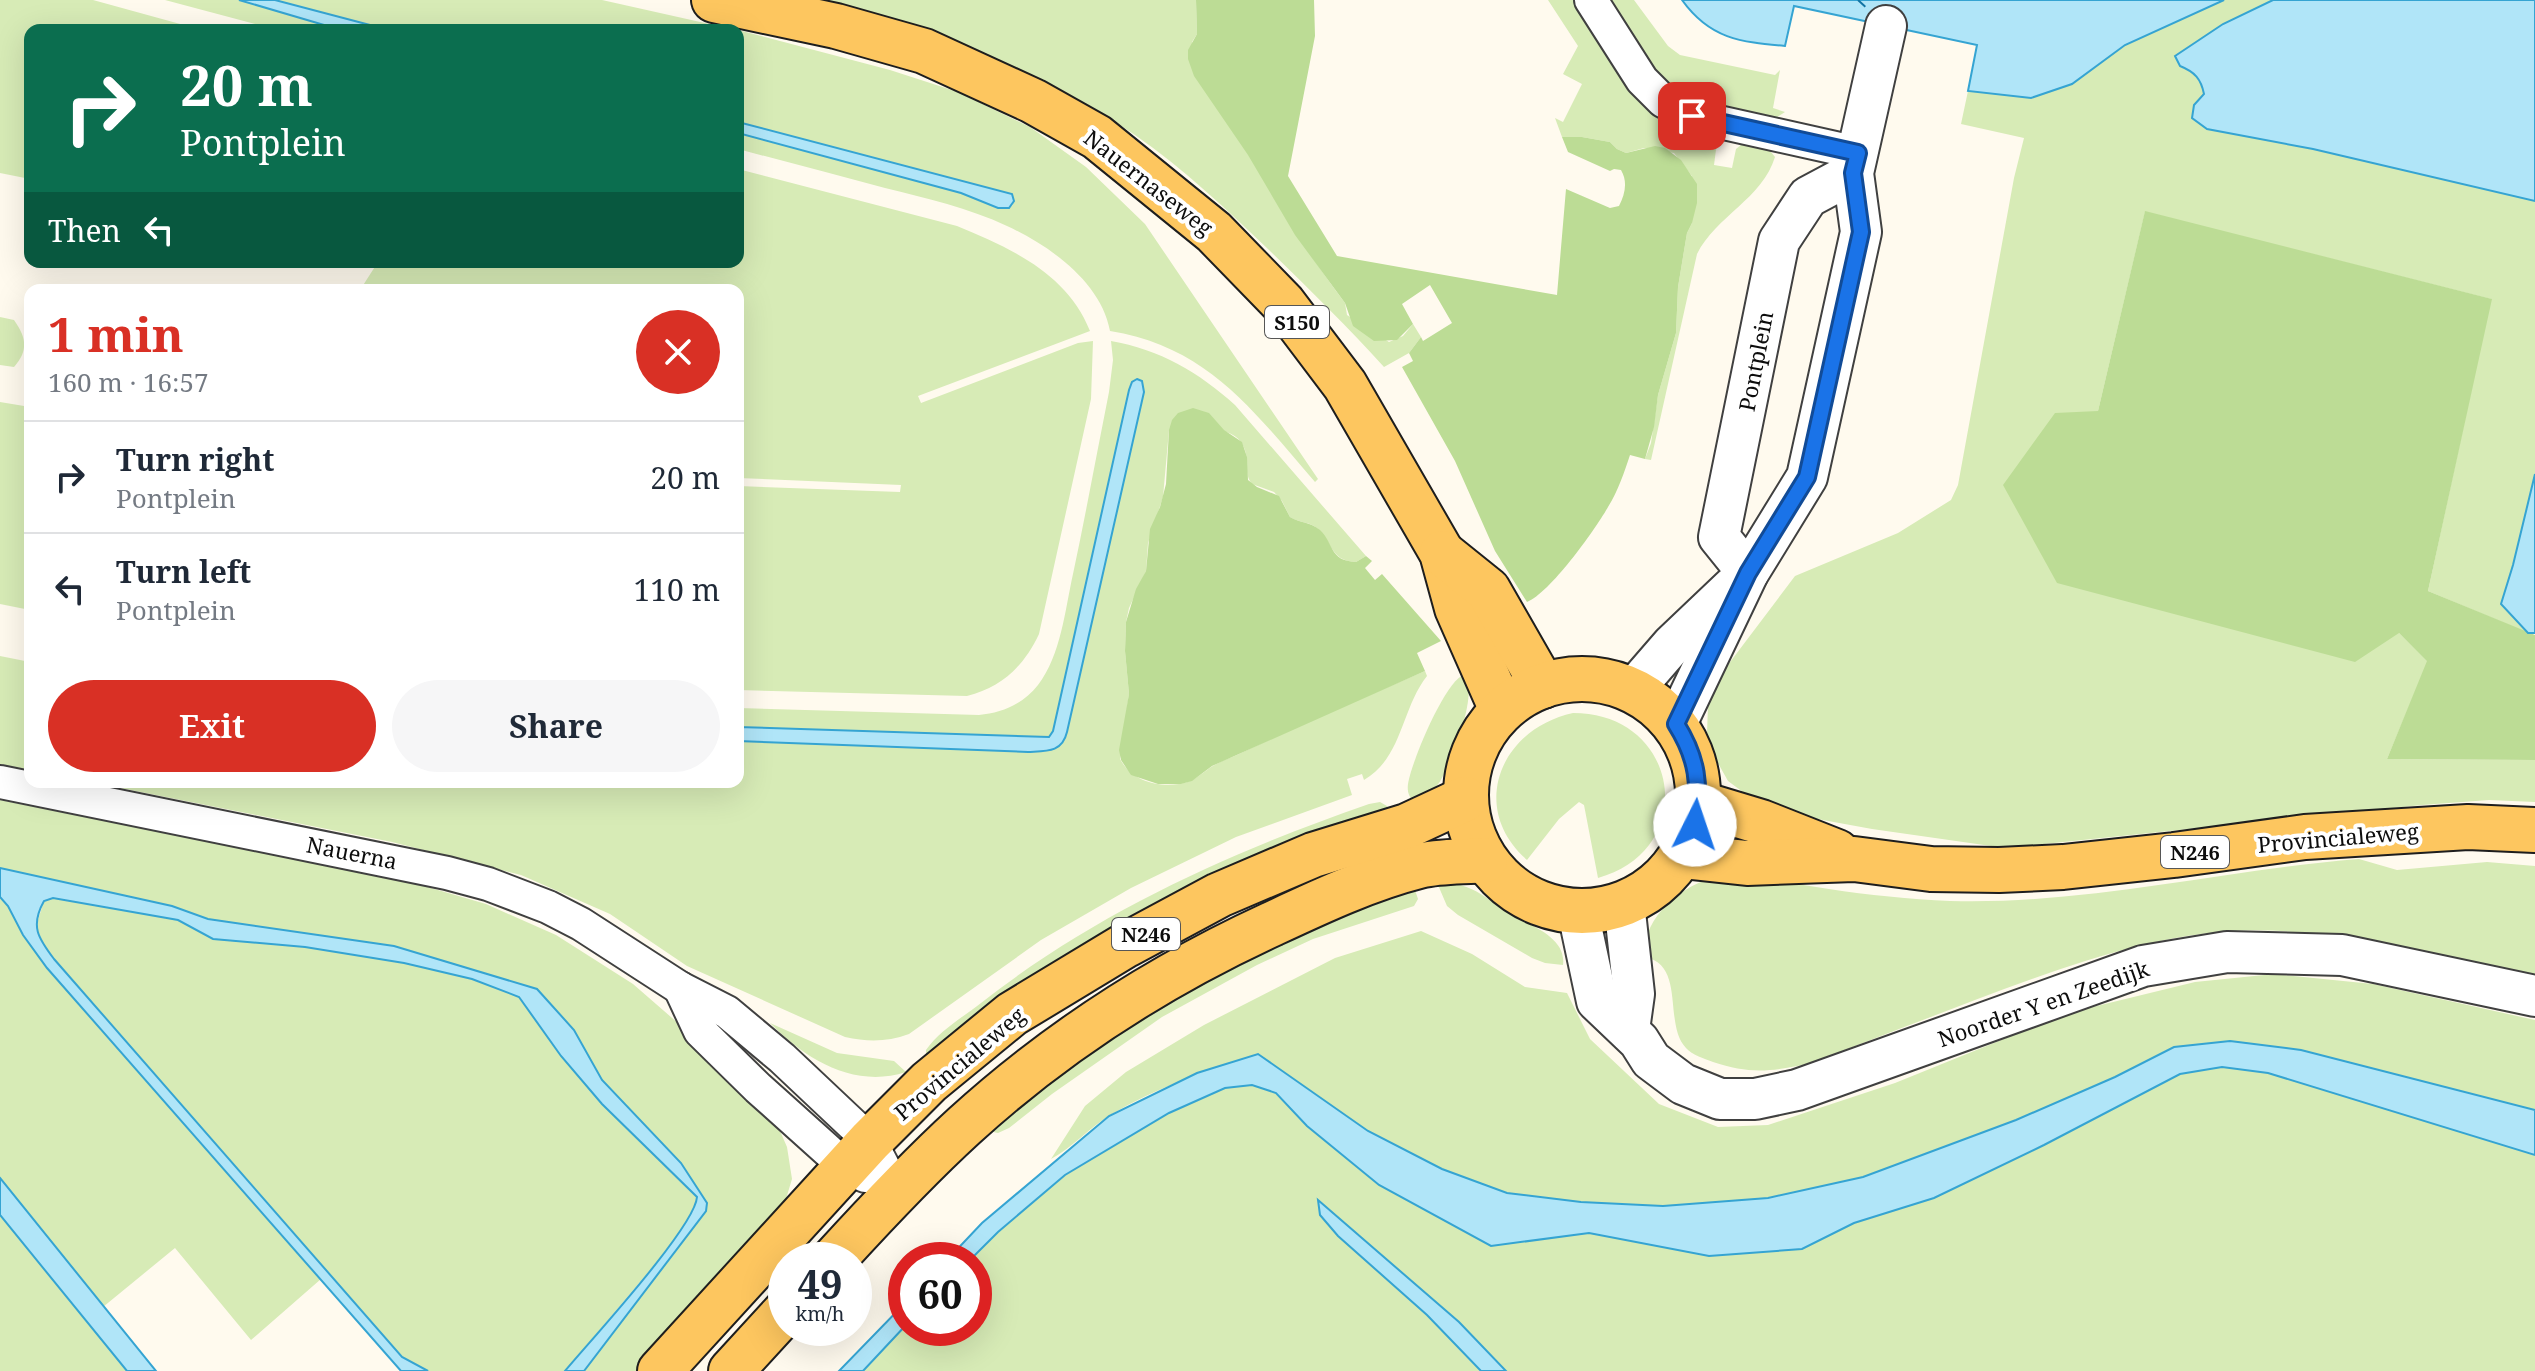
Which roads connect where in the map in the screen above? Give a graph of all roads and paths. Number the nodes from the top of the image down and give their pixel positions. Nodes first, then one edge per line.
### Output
1 (714, 0) edge
2 (1591, 0) edge
3 (1886, 26) dead end
4 (1855, 163) junction
5 (1442, 553) junction
6 (1748, 573) junction
7 (1543, 686) junction
8 (1633, 690) junction
9 (1502, 710) junction
10 (1676, 724) junction
11 (0, 782) edge
12 (24, 787) edge
13 (30, 788) edge
14 (1465, 799) junction
15 (1698, 803) junction
16 (2535, 830) edge
17 (1682, 856) junction
18 (1854, 859) junction
19 (1485, 860) junction
20 (1624, 903) junction
21 (1578, 912) junction
22 (2535, 996) edge
23 (1629, 1030) junction
24 (857, 1154) junction
25 (896, 1191) junction
26 (849, 1242) edge
27 (768, 1331) edge
28 (660, 1371) edge
29 (731, 1371) edge

1 - 5 main road, Nauernaseweg / S150
2 - 4 street
3 - 4 street
4 - 6 street
4 - 6 street, Pontplein
5 - 7 main road, Nauernaseweg / S150
5 - 9 main road, Nauernaseweg / S150
6 - 8 street
6 - 10 street
7 - 8 main road
7 - 9 main road
8 - 10 main road
9 - 14 main road
10 - 15 main road
11 - 12 street, Nauerna
13 - 24 street, Nauerna
14 - 19 main road
14 - 24 main road, Provincialeweg / N246
15 - 17 main road
15 - 18 main road, Provincialeweg / N246
16 - 18 main road, Provincialeweg / N246
17 - 18 main road, Provincialeweg / N246
17 - 20 main road
19 - 21 main road
19 - 25 main road, N246
20 - 21 main road
20 - 23 street
21 - 23 street, Noorder Y en Zeedijk
22 - 23 street, Noorder Y en Zeedijk
24 - 25 street, Nauerna
24 - 28 main road, Provincialeweg / N246
25 - 26 main road, N246
27 - 29 main road

